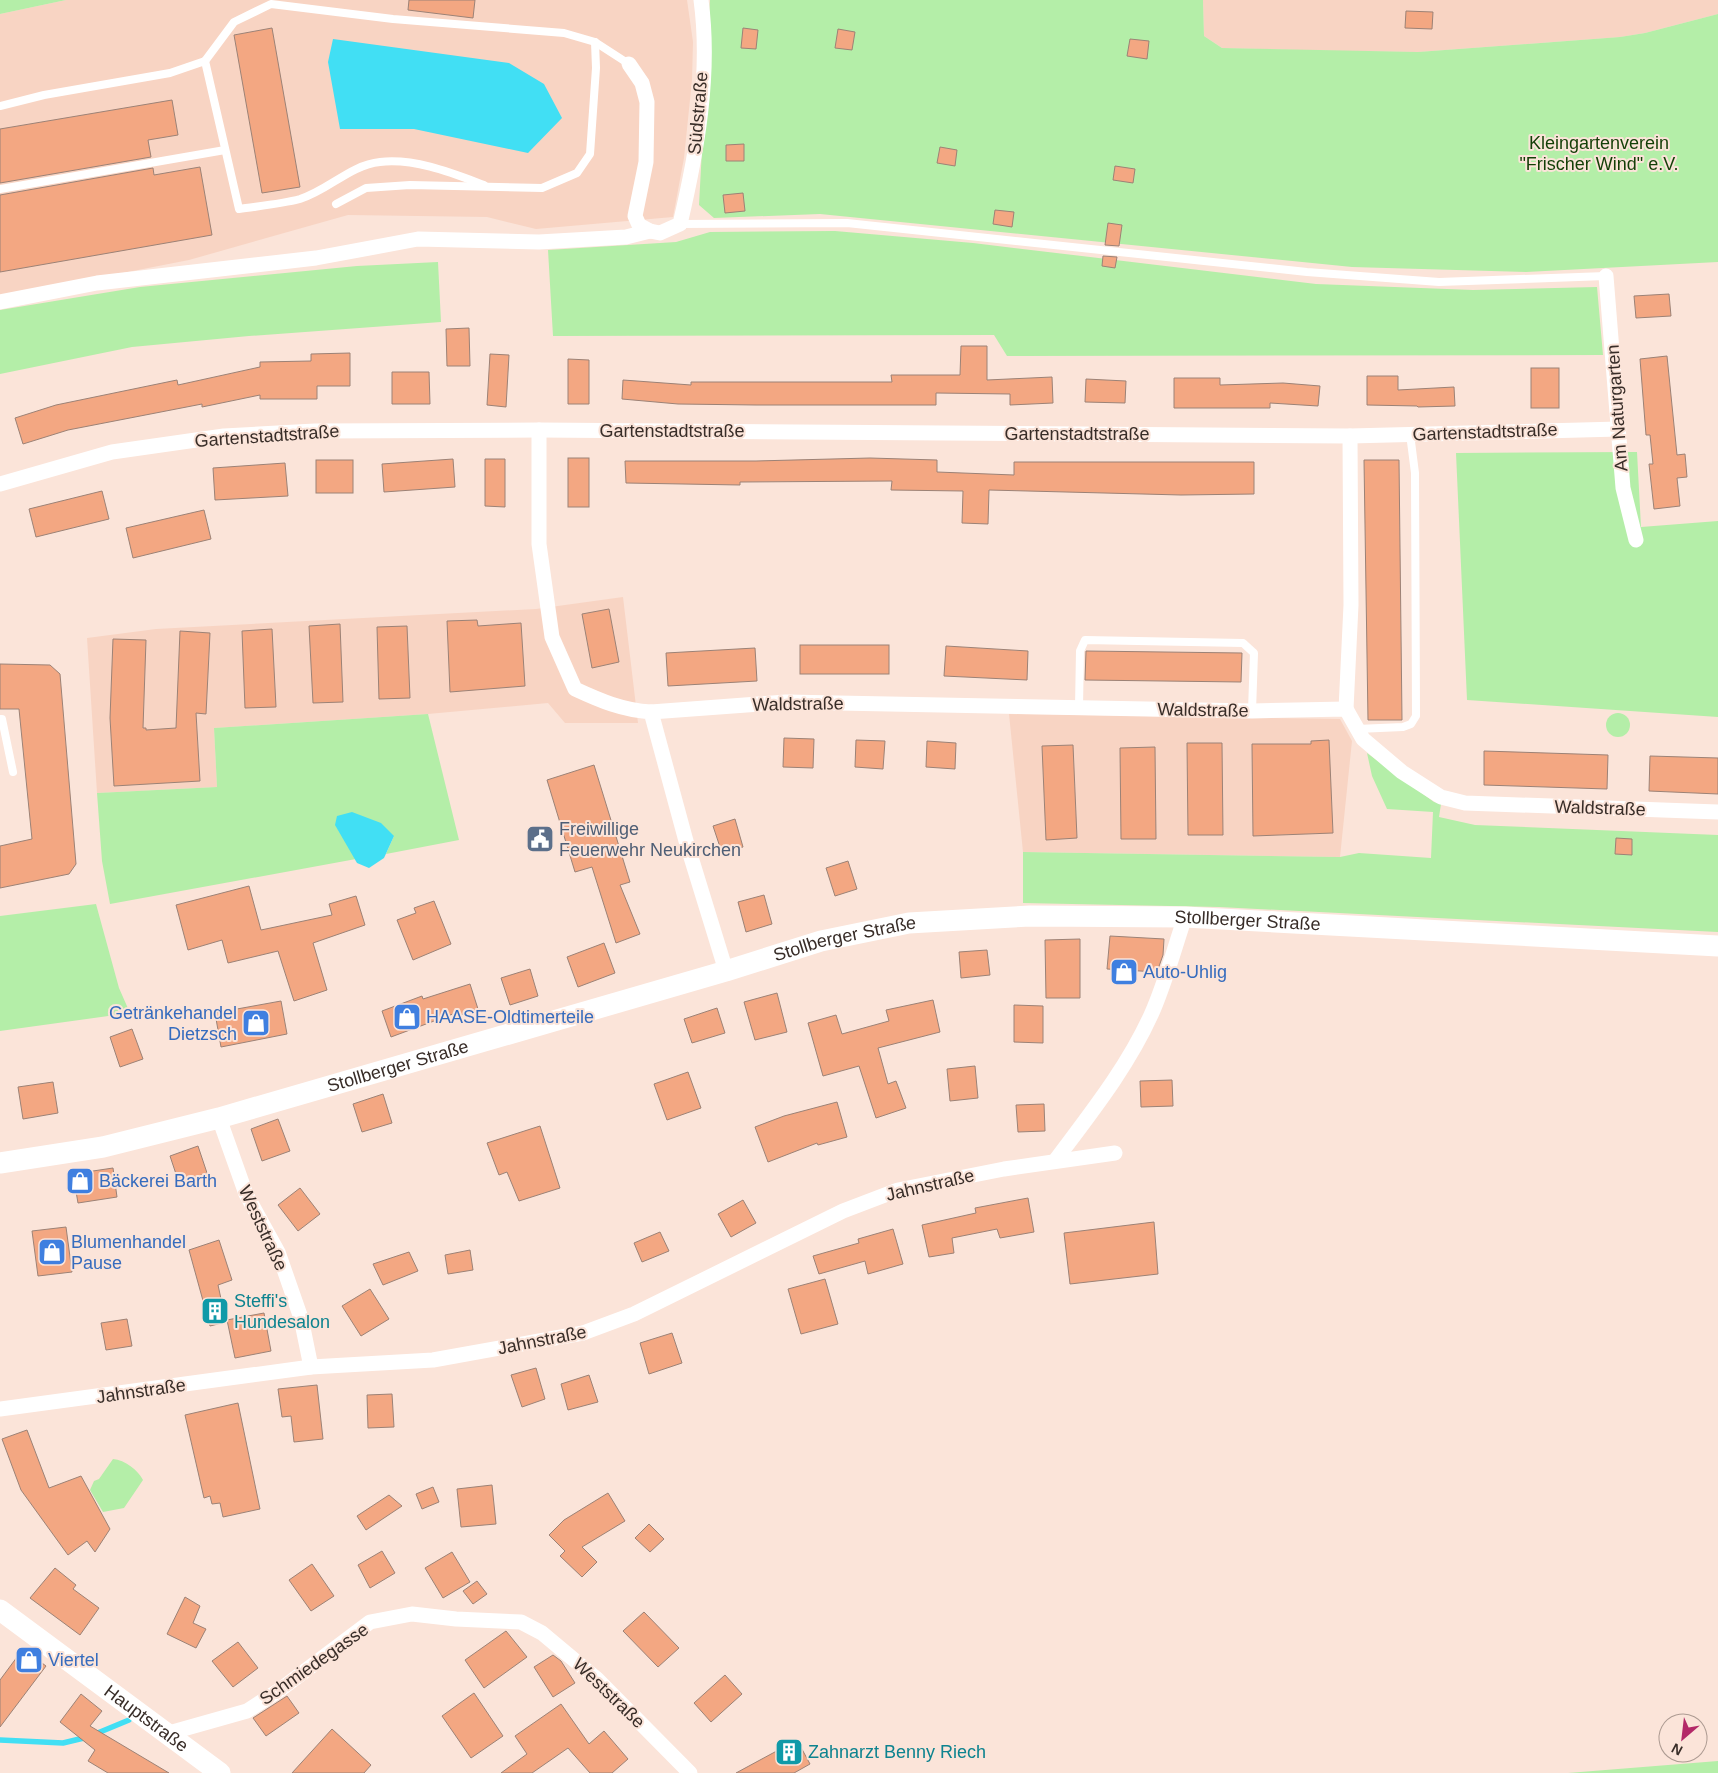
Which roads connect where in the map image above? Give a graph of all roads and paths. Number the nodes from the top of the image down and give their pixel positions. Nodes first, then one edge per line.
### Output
1 (701, 0) edge
2 (595, 42) junction
3 (205, 61) junction
4 (629, 64) joint
5 (0, 106) edge
6 (226, 150) junction
7 (484, 185) junction
8 (0, 189) edge
9 (336, 204) dead end
10 (680, 224) junction
11 (650, 231) junction
12 (1606, 276) joint
13 (0, 302) edge
14 (1619, 429) junction
15 (539, 430) junction
16 (1410, 434) junction
17 (1350, 436) junction
18 (0, 484) edge
19 (1636, 540) dead end
20 (1079, 707) junction
21 (1252, 710) junction
22 (1346, 710) junction
23 (651, 712) junction
24 (0, 719) edge
25 (1357, 729) junction
26 (13, 772) dead end
27 (1718, 812) edge
28 (1185, 917) junction
29 (1718, 946) edge
30 (726, 971) junction
31 (219, 1118) junction
32 (1115, 1153) dead end
33 (1055, 1161) junction
34 (0, 1163) edge
35 (311, 1367) junction
36 (0, 1409) edge
37 (0, 1610) edge
38 (521, 1622) joint
39 (169, 1733) junction
40 (220, 1773) edge
41 (690, 1773) edge

1 - 10 street, Südstraße
2 - 3 lane
2 - 4 lane
2 - 7 lane
3 - 5 lane
3 - 6 lane
4 - 11 street
6 - 7 lane
6 - 8 lane
7 - 9 lane
10 - 11 street
10 - 12 lane
11 - 13 street
12 - 14 street, Am Naturgarten
14 - 16 street, Gartenstadtstraße
14 - 19 street, Am Naturgarten
15 - 17 street, Gartenstadtstraße
15 - 18 street, Gartenstadtstraße
15 - 23 street, Waldstraße
16 - 17 street, Gartenstadtstraße
16 - 25 lane
17 - 22 street
20 - 21 street, Waldstraße
20 - 21 lane
20 - 23 street, Waldstraße
21 - 22 street, Waldstraße
22 - 25 street, Waldstraße
23 - 30 street
24 - 26 lane
25 - 27 street, Waldstraße
28 - 29 main road, Stollberger Straße
28 - 30 main road, Stollberger Straße
28 - 33 street
30 - 31 main road, Stollberger Straße
31 - 34 main road, Stollberger Straße
31 - 35 street, Weststraße
32 - 33 street, Jahnstraße
33 - 35 street, Jahnstraße
35 - 36 street, Jahnstraße
37 - 39 main road, Hauptstraße
38 - 39 street, Schmiedegasse
38 - 41 street, Weststraße
39 - 40 main road, Hauptstraße

